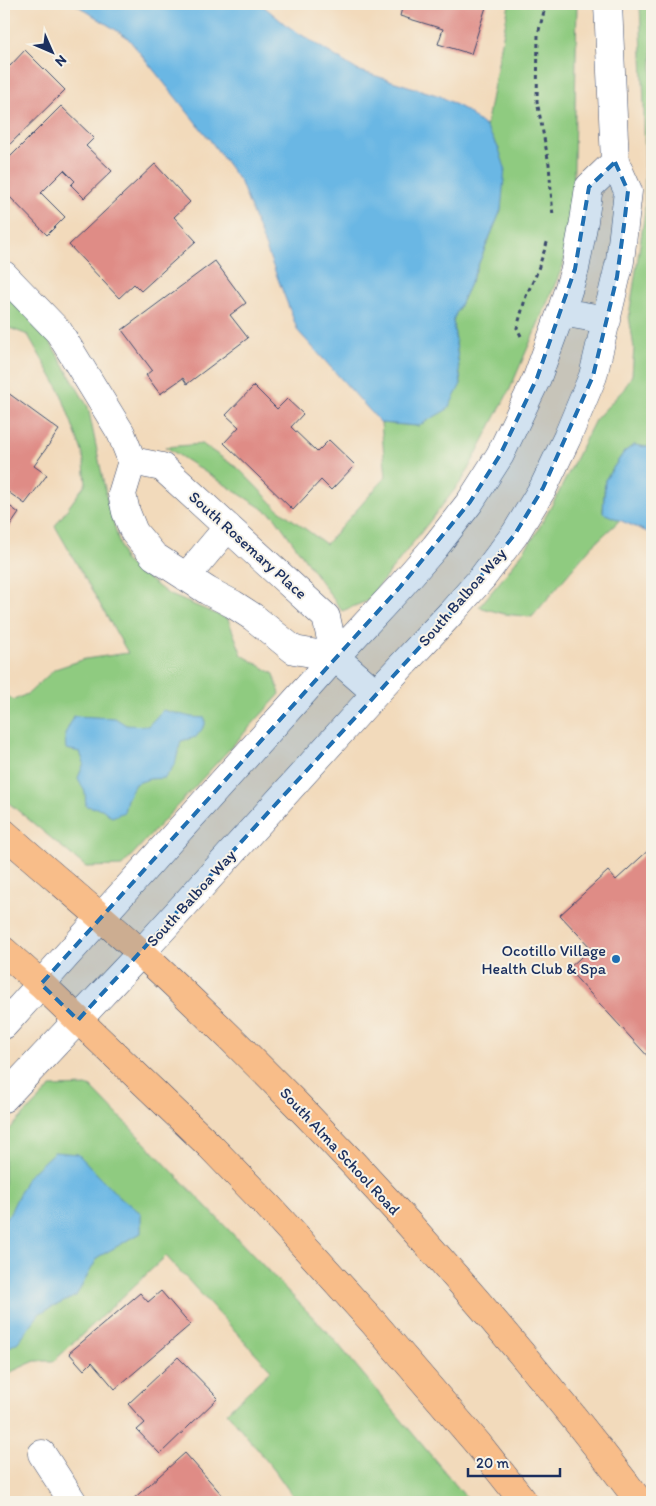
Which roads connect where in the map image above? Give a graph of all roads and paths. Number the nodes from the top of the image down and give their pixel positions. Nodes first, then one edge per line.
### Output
1 (546, 4) edge
2 (608, 4) edge
3 (615, 162) junction
4 (553, 224) dead end
5 (550, 233) dead end
6 (4, 275) edge
7 (561, 312) junction
8 (607, 320) junction
9 (521, 336) dead end
10 (132, 461) junction
11 (228, 527) junction
12 (186, 577) junction
13 (335, 657) junction
14 (376, 693) junction
15 (4, 833) edge
16 (101, 917) junction
17 (4, 951) edge
18 (141, 953) junction
19 (42, 984) junction
20 (78, 1020) junction
21 (4, 1025) edge
22 (4, 1098) edge
23 (42, 1454) dead end
24 (73, 1502) edge
25 (524, 1502) edge
26 (640, 1502) edge

1 - 4 path
2 - 3 street, South Balboa Way
3 - 7 street
3 - 8 street, South Balboa Way
5 - 9 path
6 - 10 street
7 - 8 street
7 - 13 street
8 - 14 street, South Balboa Way
10 - 11 street, South Rosemary Place
10 - 12 street
11 - 12 street
11 - 13 street, South Rosemary Place
12 - 13 street
13 - 14 street
13 - 16 street
14 - 18 street, South Balboa Way
15 - 16 main road, South Alma School Road
16 - 18 main road, South Alma School Road
16 - 19 street
17 - 19 main road
18 - 20 street, South Balboa Way
18 - 26 main road, South Alma School Road
19 - 20 main road
19 - 21 street
20 - 22 street, South Balboa Way
20 - 25 main road
23 - 24 street

